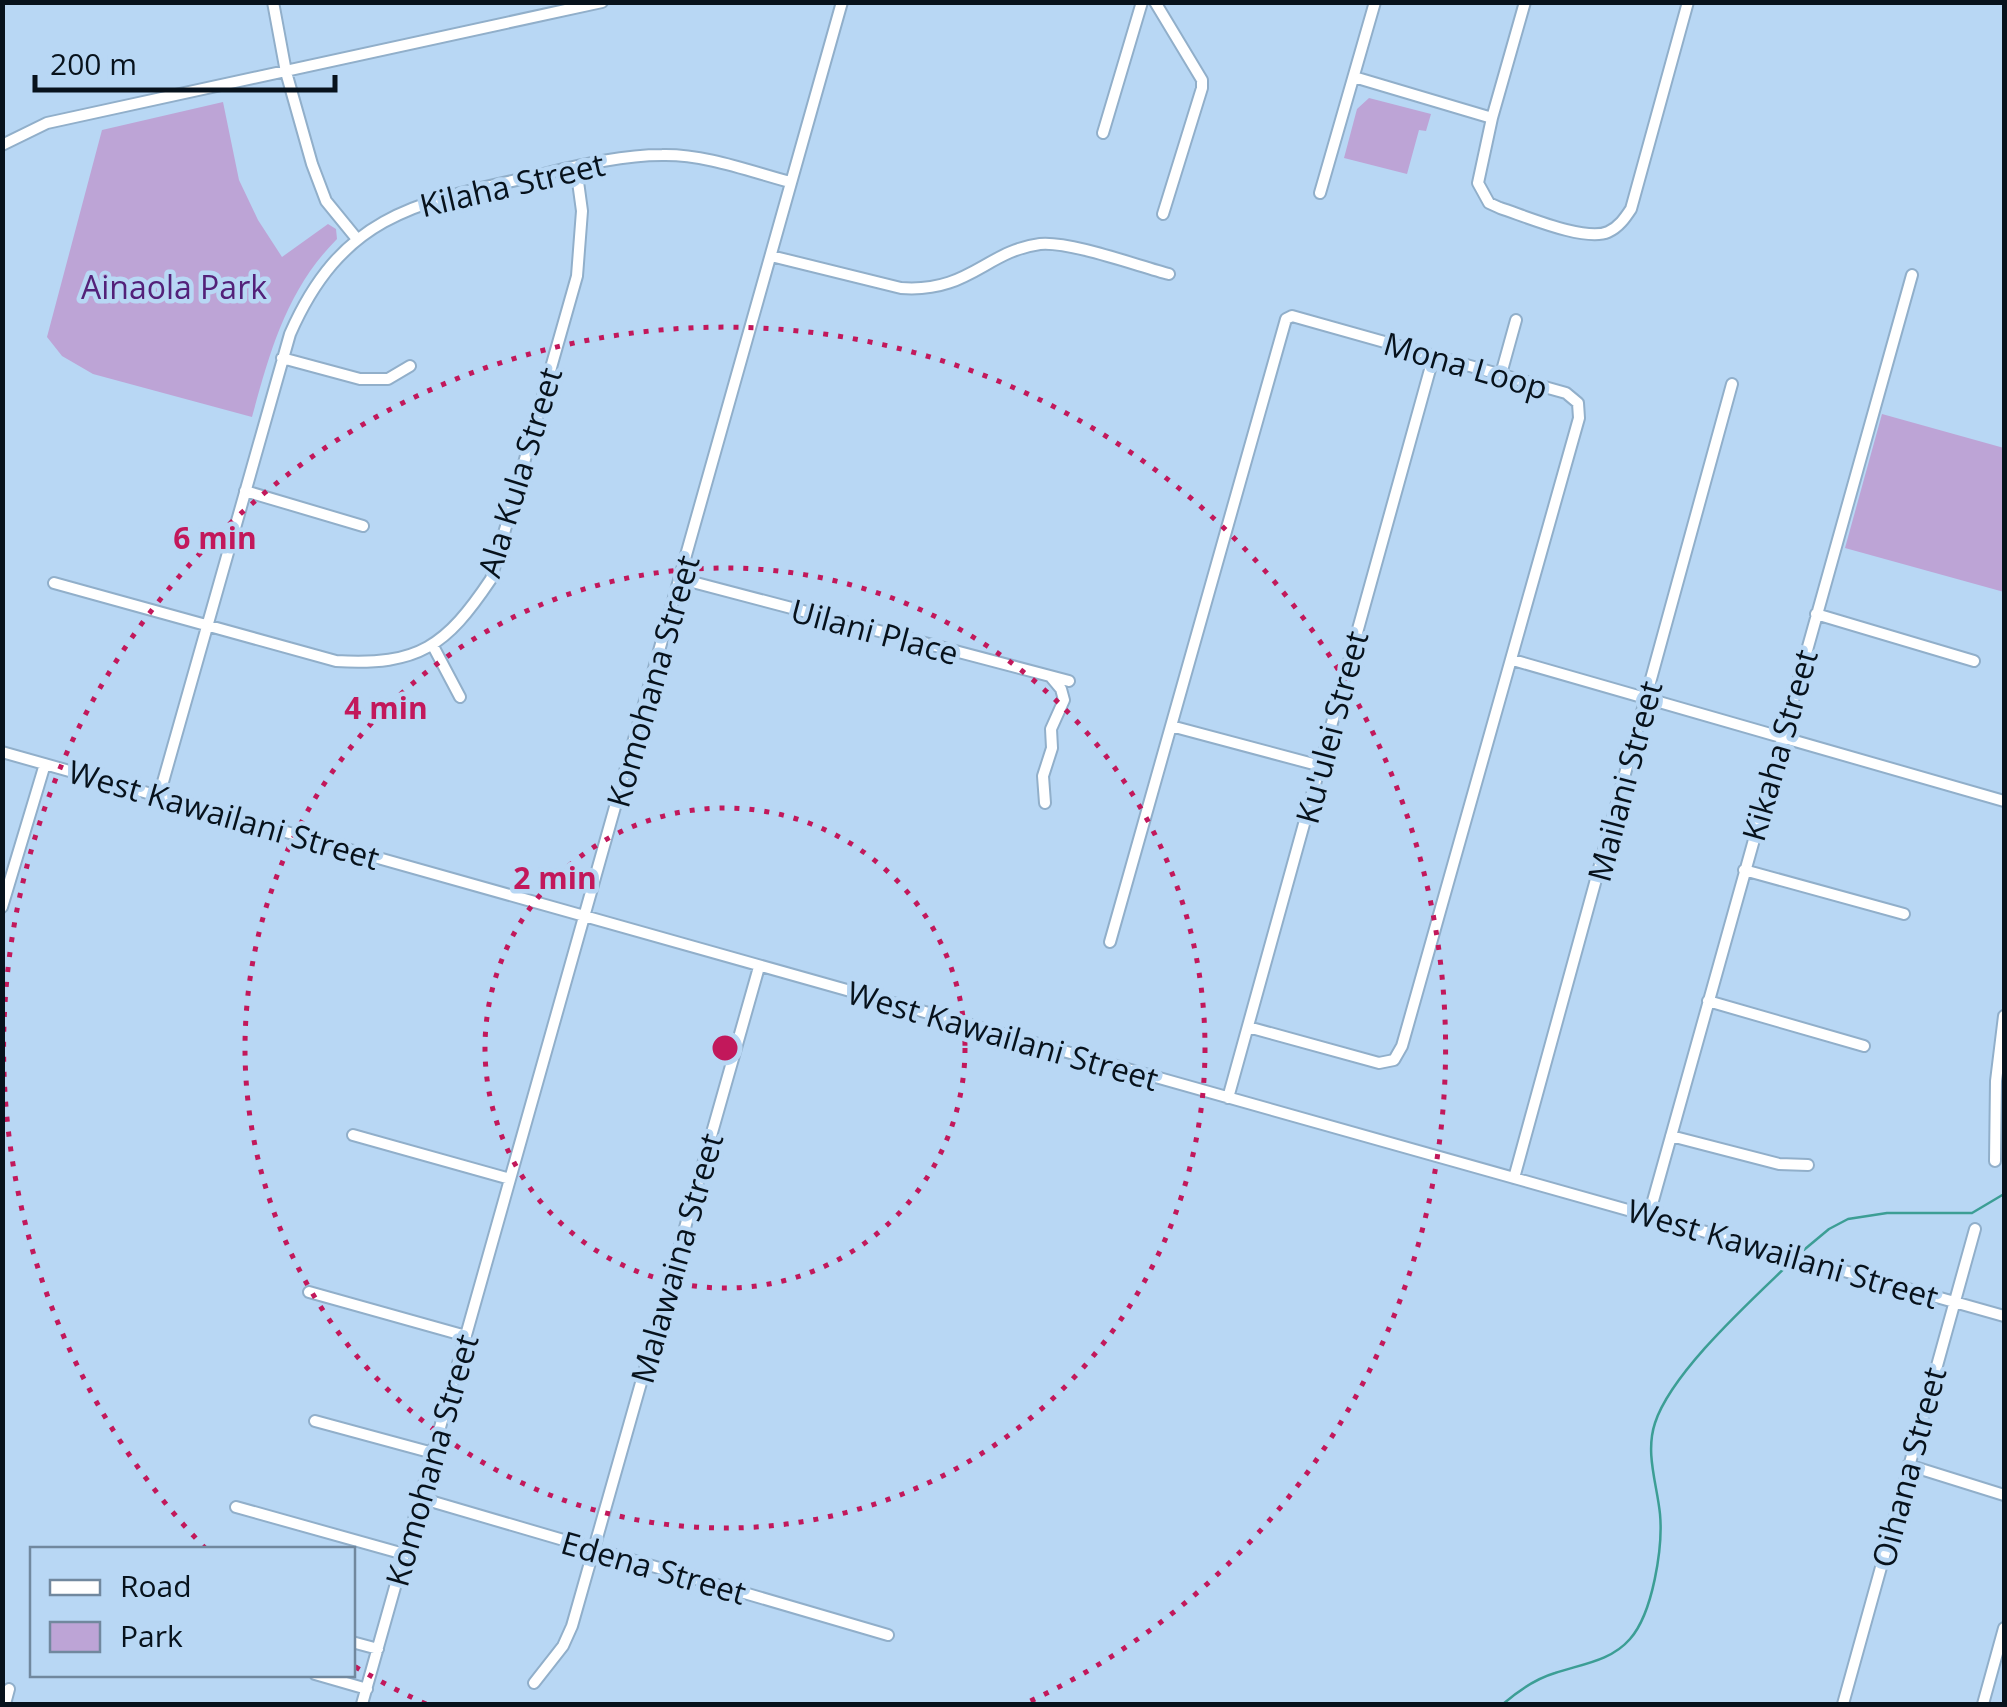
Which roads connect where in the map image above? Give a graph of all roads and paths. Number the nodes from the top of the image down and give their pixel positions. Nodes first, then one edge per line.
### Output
1 (273, 2) edge
2 (602, 2) edge
3 (842, 2) edge
4 (1142, 2) edge
5 (1155, 2) edge
6 (1375, 2) edge
7 (1525, 2) edge
8 (1688, 2) edge
9 (286, 72) junction
10 (1354, 77) junction
11 (1492, 118) junction
12 (1103, 133) dead end
13 (2, 145) edge
14 (576, 166) junction
15 (790, 182) junction
16 (1320, 193) dead end
17 (1163, 214) dead end
18 (357, 239) junction
19 (771, 256) junction
20 (1169, 274) dead end
21 (1912, 274) dead end
22 (1516, 320) dead end
23 (1434, 355) junction
24 (282, 358) junction
25 (410, 366) dead end
26 (1501, 374) junction
27 (1732, 384) dead end
28 (245, 492) junction
29 (363, 526) dead end
30 (681, 578) junction
31 (54, 583) dead end
32 (1816, 614) junction
33 (206, 625) junction
34 (433, 646) junction
35 (1512, 660) junction
36 (1974, 662) dead end
37 (1050, 676) junction
38 (1069, 681) dead end
39 (460, 698) dead end
40 (1648, 698) junction
41 (1170, 726) junction
42 (1782, 737) junction
43 (2, 752) edge
44 (45, 764) junction
45 (1321, 766) junction
46 (159, 796) junction
47 (2004, 801) edge
48 (1046, 803) dead end
49 (1744, 870) junction
50 (2, 907) edge
51 (1904, 914) dead end
52 (585, 916) junction
53 (1110, 942) dead end
54 (759, 967) junction
55 (1708, 1001) junction
56 (2004, 1016) edge
57 (1248, 1027) junction
58 (1864, 1046) dead end
59 (1228, 1098) junction
60 (353, 1135) dead end
61 (1670, 1136) junction
62 (1995, 1161) dead end
63 (1808, 1165) dead end
64 (1514, 1178) junction
65 (510, 1179) junction
66 (1649, 1215) junction
67 (1976, 1230) dead end
68 (308, 1292) dead end
69 (1954, 1301) junction
70 (2004, 1316) edge
71 (466, 1336) junction
72 (315, 1421) dead end
73 (432, 1453) junction
74 (1908, 1465) junction
75 (2004, 1495) edge
76 (420, 1498) junction
77 (236, 1507) dead end
78 (594, 1549) junction
79 (404, 1554) junction
80 (2004, 1628) edge
81 (888, 1635) dead end
82 (355, 1643) edge
83 (378, 1648) junction
84 (325, 1677) edge
85 (534, 1683) dead end
86 (367, 1689) junction
87 (9, 1690) dead end
88 (5, 1704) edge
89 (362, 1704) edge
90 (1842, 1704) edge
91 (1983, 1704) edge

1 - 9 street
2 - 9 street
3 - 15 street, Komohana Street
4 - 12 street
5 - 17 street
6 - 10 street
7 - 11 street
8 - 11 street
9 - 13 street
9 - 18 street
10 - 11 street
10 - 16 street
14 - 15 street, Kilaha Street
14 - 18 street, Kilaha Street
14 - 34 street, Ala Kula Street
15 - 19 street, Komohana Street
18 - 24 street, Kilaha Street
19 - 20 street
19 - 30 street, Komohana Street
21 - 32 street, Kikaha Street
22 - 26 street
23 - 26 street, Mona Loop
23 - 41 street, Mona Loop
23 - 45 street, Ku'ulei Street
24 - 25 street
24 - 28 street, Kilaha Street
26 - 35 street, Mona Loop
27 - 40 street, Mailani Street
28 - 29 street
28 - 33 street, Kilaha Street
30 - 37 street, Uilani Place
30 - 52 street, Komohana Street
31 - 33 street, Ala Kula Street
32 - 36 street
32 - 42 street, Kikaha Street
33 - 34 street, Ala Kula Street
33 - 46 street, Kilaha Street
34 - 39 street
35 - 40 street
35 - 57 street, Mona Loop
37 - 38 street, Uilani Place
37 - 48 street
40 - 42 street
40 - 64 street, Mailani Street
41 - 45 street
41 - 53 street, Mona Loop
42 - 47 street
42 - 49 street, Kikaha Street
43 - 44 street, West Kawailani Street
44 - 46 street, West Kawailani Street
44 - 50 street
45 - 57 street, Ku'ulei Street
46 - 52 street, West Kawailani Street
49 - 51 street
49 - 55 street, Kikaha Street
52 - 54 street, West Kawailani Street
52 - 65 street, Komohana Street
54 - 59 street, West Kawailani Street
54 - 78 street, Malawaina Street
55 - 58 street
55 - 61 street, Kikaha Street
56 - 62 street
57 - 59 street, Ku'ulei Street
59 - 64 street, West Kawailani Street
60 - 65 street
61 - 63 street
61 - 66 street, Kikaha Street
64 - 66 street, West Kawailani Street
65 - 71 street, Komohana Street
66 - 69 street, West Kawailani Street
67 - 69 street, Oihana Street
68 - 71 street
69 - 70 street, West Kawailani Street
69 - 74 street, Oihana Street
71 - 73 street, Komohana Street
72 - 73 street
73 - 76 street, Komohana Street
74 - 75 street
74 - 90 street, Oihana Street
76 - 78 street, Edena Street
76 - 79 street, Komohana Street
77 - 79 street
78 - 81 street, Edena Street
78 - 85 street, Malawaina Street
79 - 83 street, Komohana Street
80 - 91 street
82 - 83 street
83 - 86 street, Komohana Street
84 - 86 street
86 - 89 street, Komohana Street
87 - 88 street

